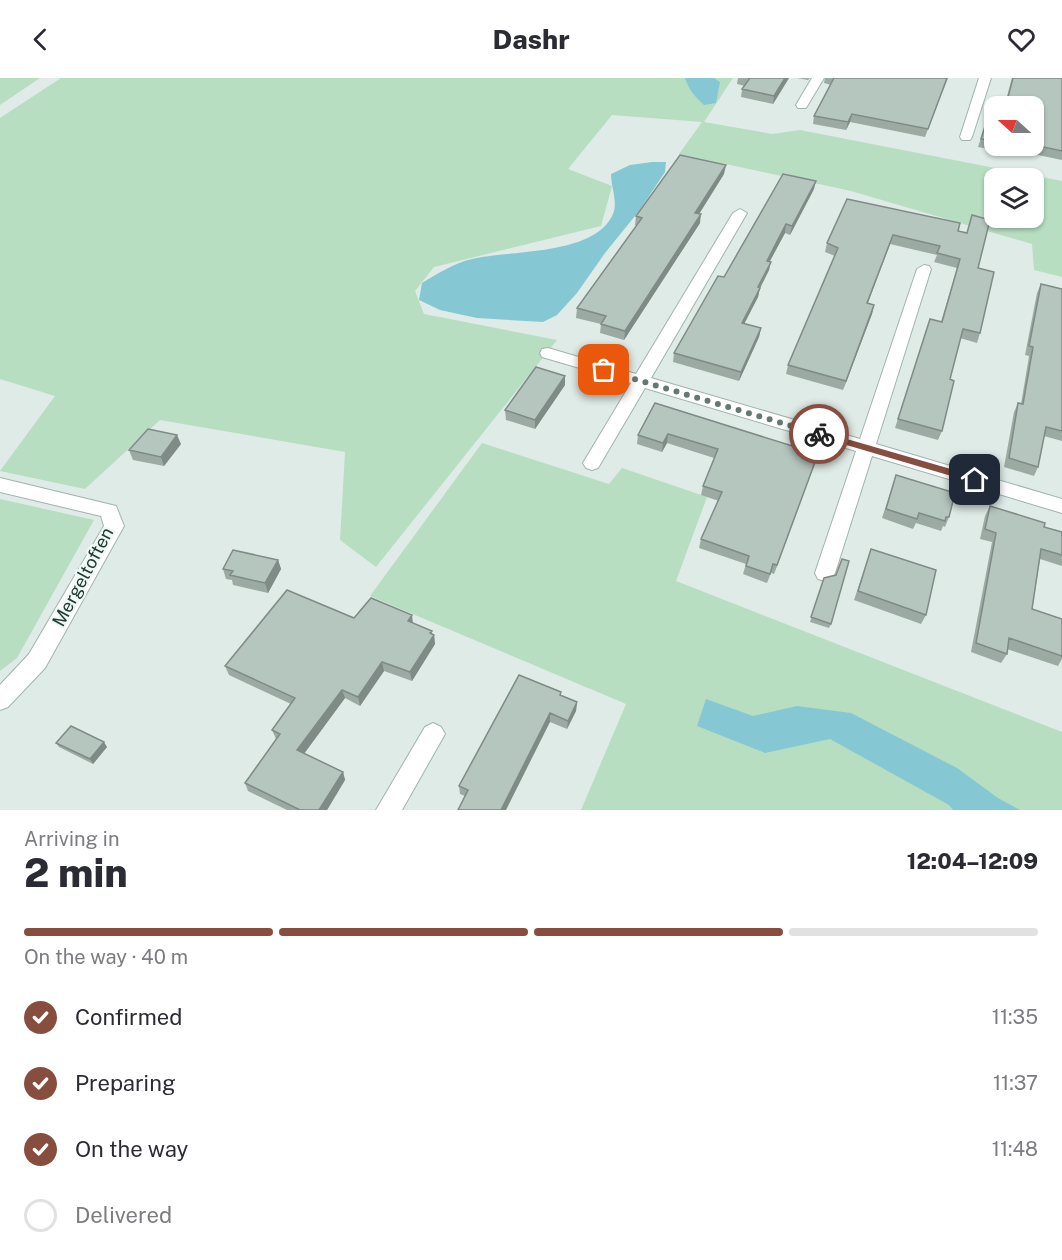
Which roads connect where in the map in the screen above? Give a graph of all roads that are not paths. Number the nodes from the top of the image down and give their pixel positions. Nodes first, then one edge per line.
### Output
1 (818, 78) edge
2 (985, 78) edge
3 (802, 105) dead end
4 (966, 137) dead end
5 (740, 213) dead end
6 (924, 268) dead end
7 (548, 353) dead end
8 (641, 381) junction
9 (866, 448) junction
10 (592, 463) dead end
11 (0, 484) edge
12 (1062, 506) edge
13 (825, 573) dead end
14 (0, 700) edge
15 (433, 734) dead end
16 (388, 810) edge

1 - 3 street
2 - 4 street
5 - 8 street
6 - 9 street
7 - 8 street
8 - 9 street
8 - 10 street
9 - 12 street
9 - 13 street
11 - 14 street, Mergeltoften
15 - 16 street

